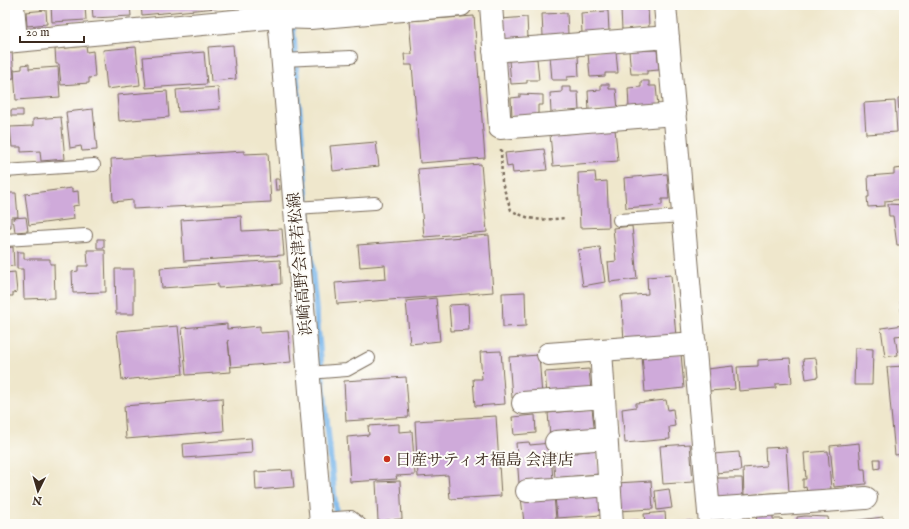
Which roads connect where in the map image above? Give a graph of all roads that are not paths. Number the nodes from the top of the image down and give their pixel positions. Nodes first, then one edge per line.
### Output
1 (13, 5) edge
2 (461, 5) edge
3 (491, 5) edge
4 (666, 5) edge
5 (278, 11) edge
6 (309, 11) edge
7 (668, 37) junction
8 (10, 41) edge
9 (494, 51) junction
10 (351, 57) dead end
11 (282, 60) junction
12 (675, 114) junction
13 (94, 165) dead end
14 (5, 170) edge
15 (375, 203) dead end
16 (295, 208) junction
17 (684, 216) junction
18 (619, 220) dead end
19 (86, 235) dead end
20 (5, 240) edge
21 (695, 343) junction
22 (601, 350) junction
23 (548, 354) dead end
24 (369, 358) dead end
25 (308, 373) junction
26 (604, 397) junction
27 (523, 403) dead end
28 (607, 438) junction
29 (556, 442) dead end
30 (610, 485) junction
31 (527, 491) dead end
32 (866, 498) dead end
33 (710, 517) edge
34 (356, 520) edge
35 (320, 522) edge
36 (612, 524) edge

1 - 8 street
2 - 6 street
3 - 9 street
4 - 7 street
5 - 6 street
5 - 8 street
5 - 11 street, 浜崎高野会津若松線
7 - 9 street
7 - 12 street
9 - 12 street
10 - 11 lane
11 - 16 street, 浜崎高野会津若松線
12 - 17 street
13 - 14 lane
15 - 16 lane
16 - 25 street, 浜崎高野会津若松線
17 - 18 lane
17 - 21 street
19 - 20 lane
21 - 22 street
21 - 33 street
22 - 23 street
22 - 26 street
24 - 25 lane
25 - 35 street, 浜崎高野会津若松線
26 - 27 street
26 - 28 street
28 - 29 street
28 - 30 street
30 - 31 street
30 - 36 street
32 - 33 street
34 - 35 lane

